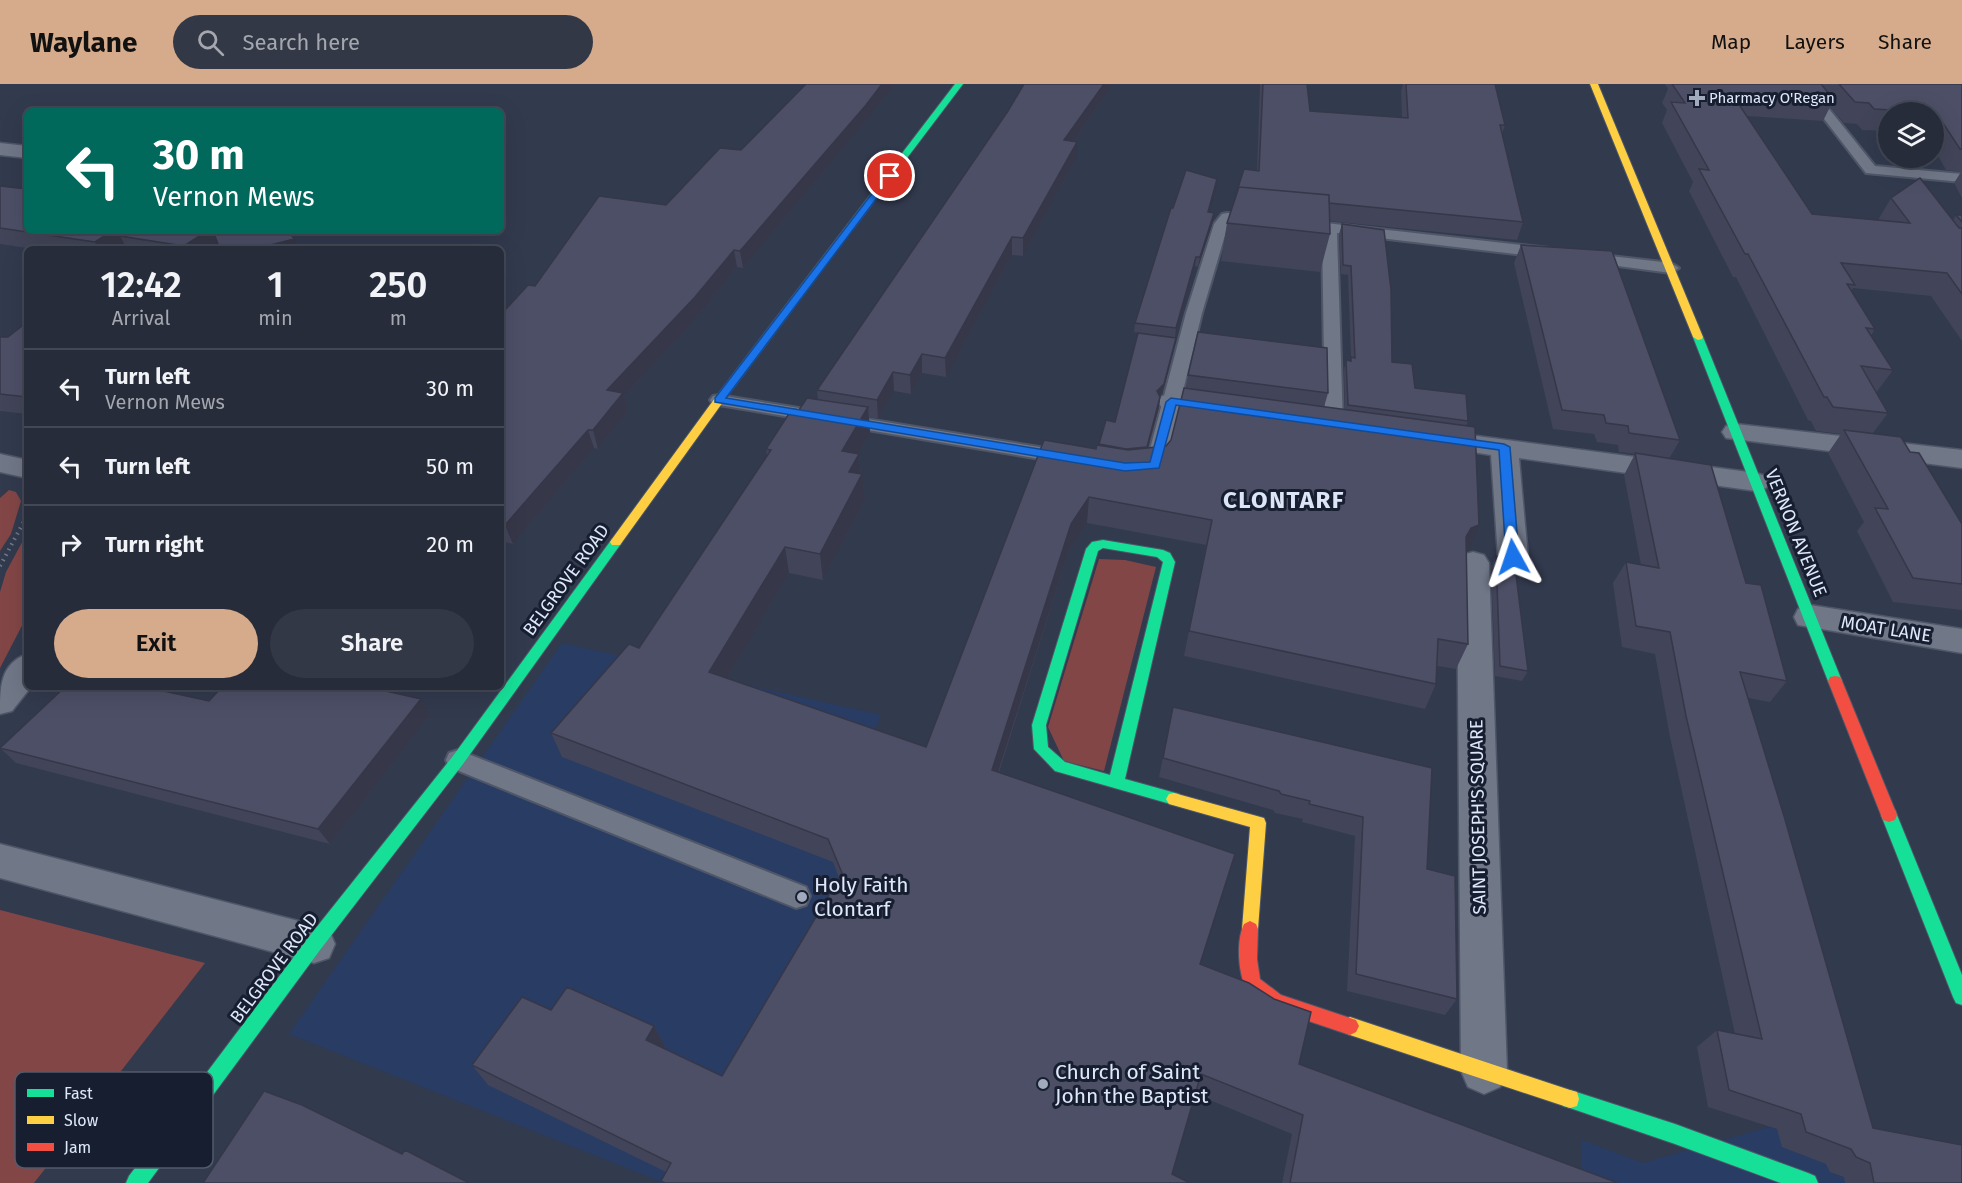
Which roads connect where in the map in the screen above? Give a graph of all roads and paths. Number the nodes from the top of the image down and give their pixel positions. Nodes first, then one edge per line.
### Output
1 (959, 84) edge
2 (1594, 84) edge
3 (1803, 84) edge
4 (0, 149) edge
5 (24, 152) edge
6 (1962, 178) edge
7 (1329, 226) junction
8 (1671, 268) junction
9 (719, 400) junction
10 (1171, 402) junction
11 (1253, 413) edge
12 (1334, 424) edge
13 (1736, 432) junction
14 (1402, 434) edge
15 (1504, 447) junction
16 (1962, 459) edge
17 (1090, 461) edge
18 (0, 463) edge
19 (1125, 467) edge
20 (24, 468) edge
21 (1756, 482) junction
22 (24, 522) edge
23 (1513, 557) edge
24 (1473, 562) dead end
25 (0, 566) edge
26 (1810, 617) junction
27 (1962, 641) edge
28 (24, 671) edge
29 (0, 701) edge
30 (458, 760) junction
31 (1116, 783) junction
32 (0, 861) edge
33 (796, 896) dead end
34 (314, 944) junction
35 (1962, 997) edge
36 (1484, 1071) junction
37 (213, 1080) edge
38 (147, 1168) edge
39 (136, 1183) edge
40 (1808, 1183) edge

1 - 9 street, BELGROVE ROAD
2 - 8 street, VERNON AVENUE
3 - 6 lane
4 - 5 street
7 - 8 lane
7 - 10 lane
7 - 12 lane
8 - 13 street, VERNON AVENUE
9 - 17 lane
9 - 30 street, BELGROVE ROAD
10 - 11 street
10 - 19 lane
13 - 16 street
13 - 21 street, VERNON AVENUE
14 - 15 street
15 - 21 street
15 - 23 street
18 - 20 street
21 - 26 street, VERNON AVENUE
22 - 25 path
24 - 36 street, SAINT JOSEPH'S SQUARE
26 - 27 street, MOAT LANE
26 - 35 street, VERNON AVENUE
28 - 29 street
30 - 33 lane
30 - 34 street, BELGROVE ROAD
31 - 31 street
31 - 36 street
32 - 34 street
34 - 37 street, BELGROVE ROAD
36 - 40 street
38 - 39 street, BELGROVE ROAD

